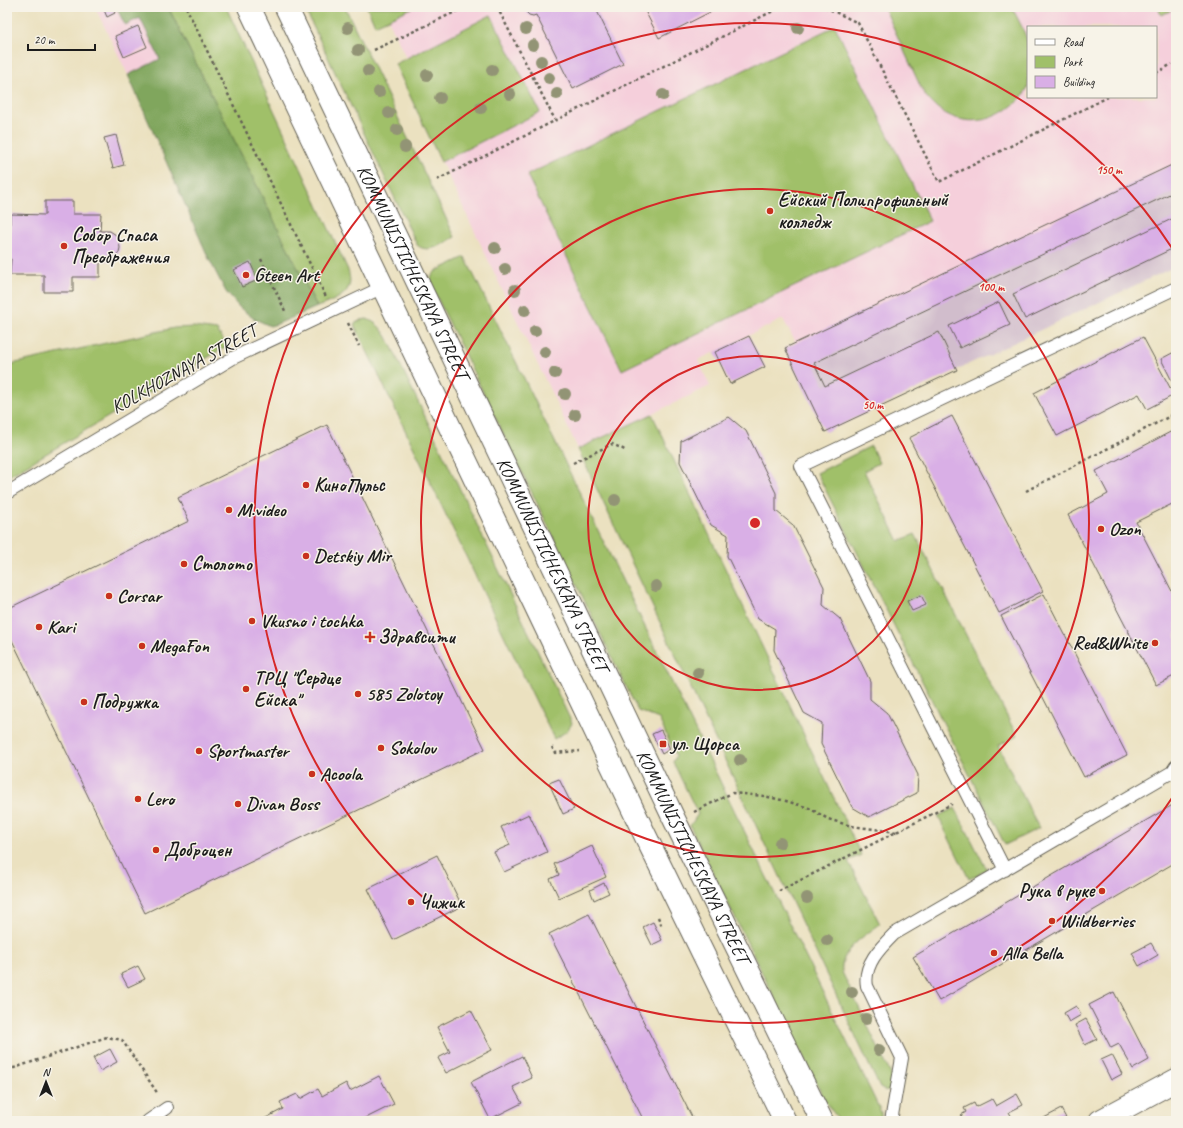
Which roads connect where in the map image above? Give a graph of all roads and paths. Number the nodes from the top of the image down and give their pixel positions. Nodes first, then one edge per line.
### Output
1 (186, 7) edge
2 (249, 7) edge
3 (286, 7) edge
4 (466, 7) edge
5 (497, 7) edge
6 (781, 7) edge
7 (825, 7) edge
8 (374, 50) dead end
9 (1172, 64) dead end
10 (1157, 72) edge
11 (1106, 98) edge
12 (555, 120) junction
13 (437, 180) dead end
14 (260, 260) dead end
15 (383, 287) junction
16 (1176, 288) edge
17 (333, 311) junction
18 (346, 320) dead end
19 (294, 329) junction
20 (358, 346) dead end
21 (1176, 413) edge
22 (627, 451) dead end
23 (573, 463) dead end
24 (1026, 490) dead end
25 (7, 493) edge
26 (552, 747) dead end
27 (586, 750) dead end
28 (1176, 766) edge
29 (968, 796) junction
30 (692, 813) dead end
31 (897, 832) junction
32 (1005, 870) junction
33 (779, 891) dead end
34 (7, 1067) edge
35 (1176, 1080) edge
36 (167, 1108) joint
37 (148, 1121) edge
38 (784, 1121) edge
39 (822, 1121) edge
40 (892, 1121) edge
41 (1100, 1121) edge

1 - 17 path
2 - 15 main road, KOMMUNISTICHESKAYA STREET
3 - 39 main road, KOMMUNISTICHESKAYA STREET
4 - 8 path
5 - 12 path
6 - 12 path
7 - 11 path
9 - 10 path
12 - 13 path
14 - 19 path
15 - 17 lane, KOLKHOZNAYA STREET
15 - 38 main road, KOMMUNISTICHESKAYA STREET
16 - 29 lane
17 - 19 lane, KOLKHOZNAYA STREET
18 - 20 path
19 - 25 lane, KOLKHOZNAYA STREET
21 - 24 path
22 - 23 path
26 - 27 path
28 - 32 lane
29 - 31 path
29 - 32 lane
30 - 31 path
31 - 33 path
32 - 40 lane
34 - 36 path
35 - 41 main road
36 - 37 lane

